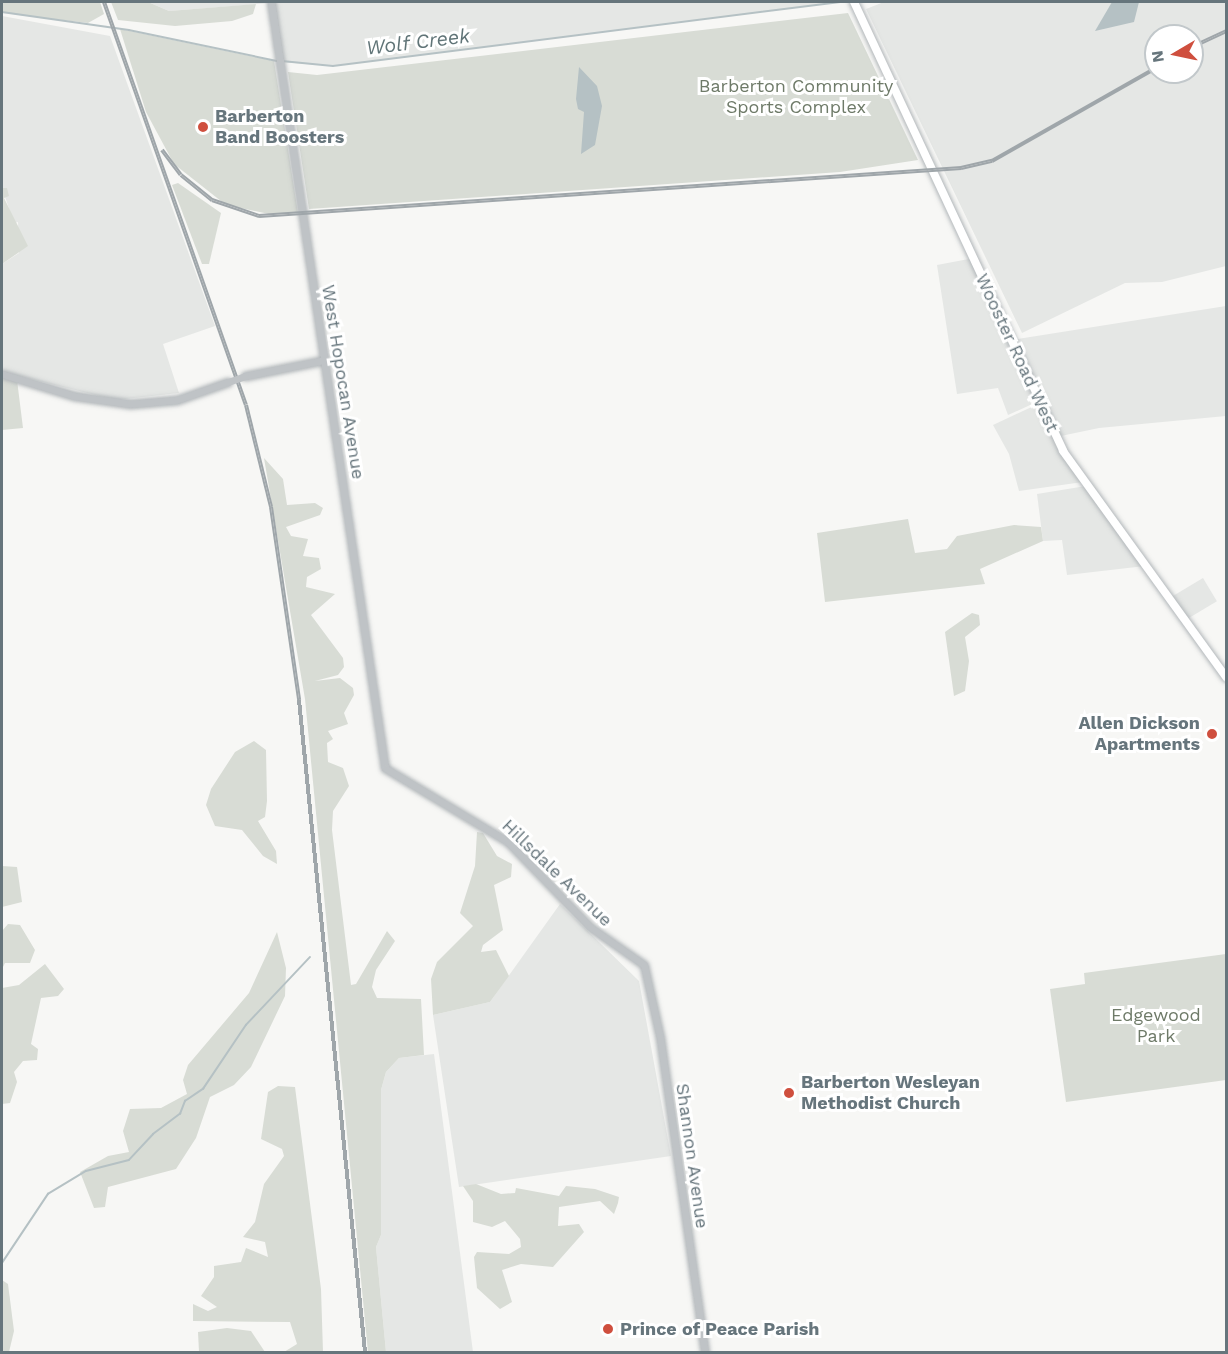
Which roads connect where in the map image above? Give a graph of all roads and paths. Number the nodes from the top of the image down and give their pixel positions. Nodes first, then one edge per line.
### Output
1 (271, 2) edge
2 (854, 2) edge
3 (325, 360) junction
4 (2, 374) edge
5 (1227, 677) edge
6 (385, 768) joint
7 (644, 965) joint
8 (705, 1353) edge

1 - 3 street, West Hopocan Avenue
2 - 5 main road, Wooster Road West
3 - 4 street, bridge
3 - 6 street, West Hopocan Avenue
6 - 7 street, Hillsdale Avenue
7 - 8 street, Shannon Avenue

